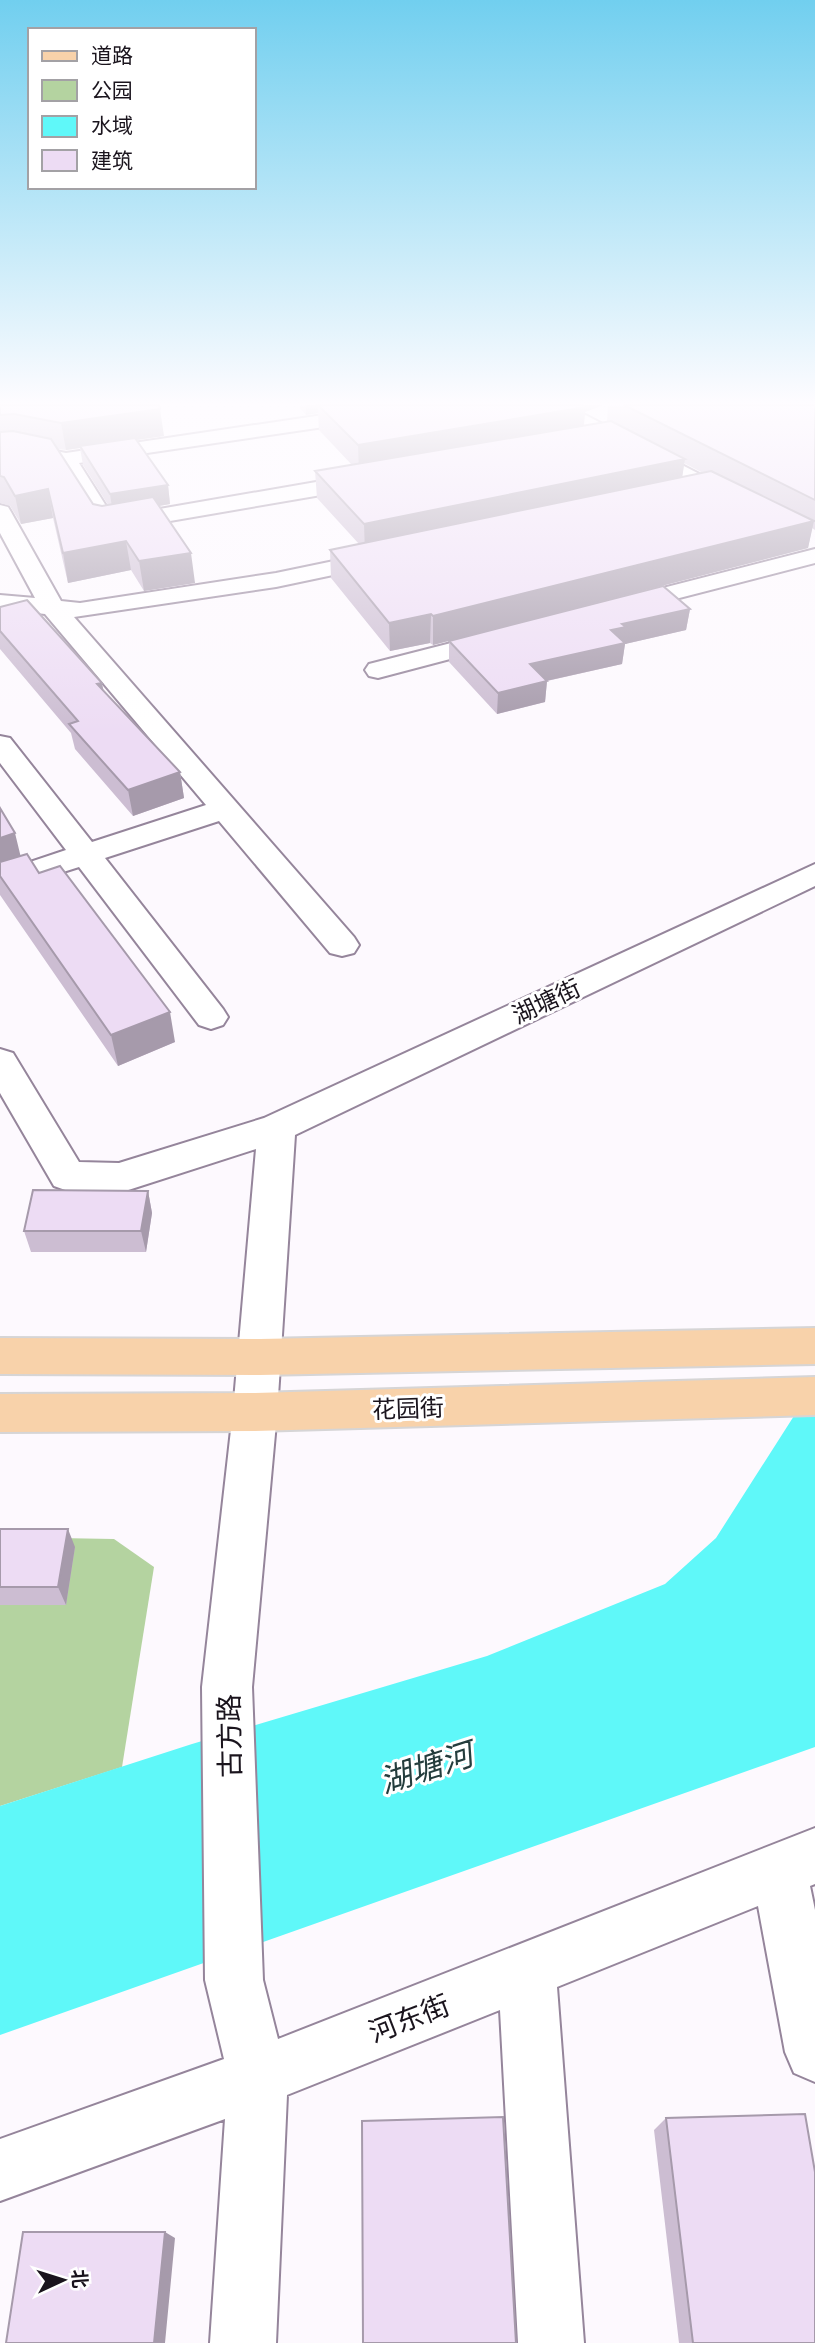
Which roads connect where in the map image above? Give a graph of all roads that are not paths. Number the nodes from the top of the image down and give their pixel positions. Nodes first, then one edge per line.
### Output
1 (1, 514) edge
2 (100, 514) edge
3 (167, 514) edge
4 (811, 544) edge
5 (398, 554) edge
6 (0, 602) edge
7 (52, 607) junction
8 (603, 611) edge
9 (523, 632) edge
10 (377, 670) dead end
11 (0, 744) edge
12 (225, 809) junction
13 (85, 855) junction
14 (815, 874) edge
15 (0, 882) edge
16 (342, 945) dead end
17 (211, 1017) dead end
18 (0, 1062) edge
19 (277, 1128) junction
20 (809, 1346) edge
21 (0, 1356) edge
22 (260, 1357) junction
23 (796, 1396) edge
24 (255, 1412) junction
25 (0, 1413) edge
26 (797, 1863) edge
27 (527, 1971) junction
28 (815, 2052) edge
29 (258, 2077) junction
30 (0, 2170) edge
31 (243, 2343) edge
32 (551, 2343) edge

1 - 7 street
2 - 3 street
4 - 8 street
5 - 7 street
6 - 7 street
7 - 12 street
9 - 10 street
11 - 13 street
12 - 13 street
12 - 16 street
13 - 15 street
13 - 17 street
14 - 19 street, 湖塘街
18 - 19 street, 湖塘街
19 - 22 street, 古方路
20 - 22 main road
21 - 22 main road
22 - 24 street, 古方路
23 - 24 main road, 花园街
24 - 25 main road, 花园街
24 - 29 street, 古方路
26 - 27 street, 河东街
26 - 28 street
27 - 29 street, 河东街
27 - 32 street
29 - 30 street, 河东街
29 - 31 street, 古方路

